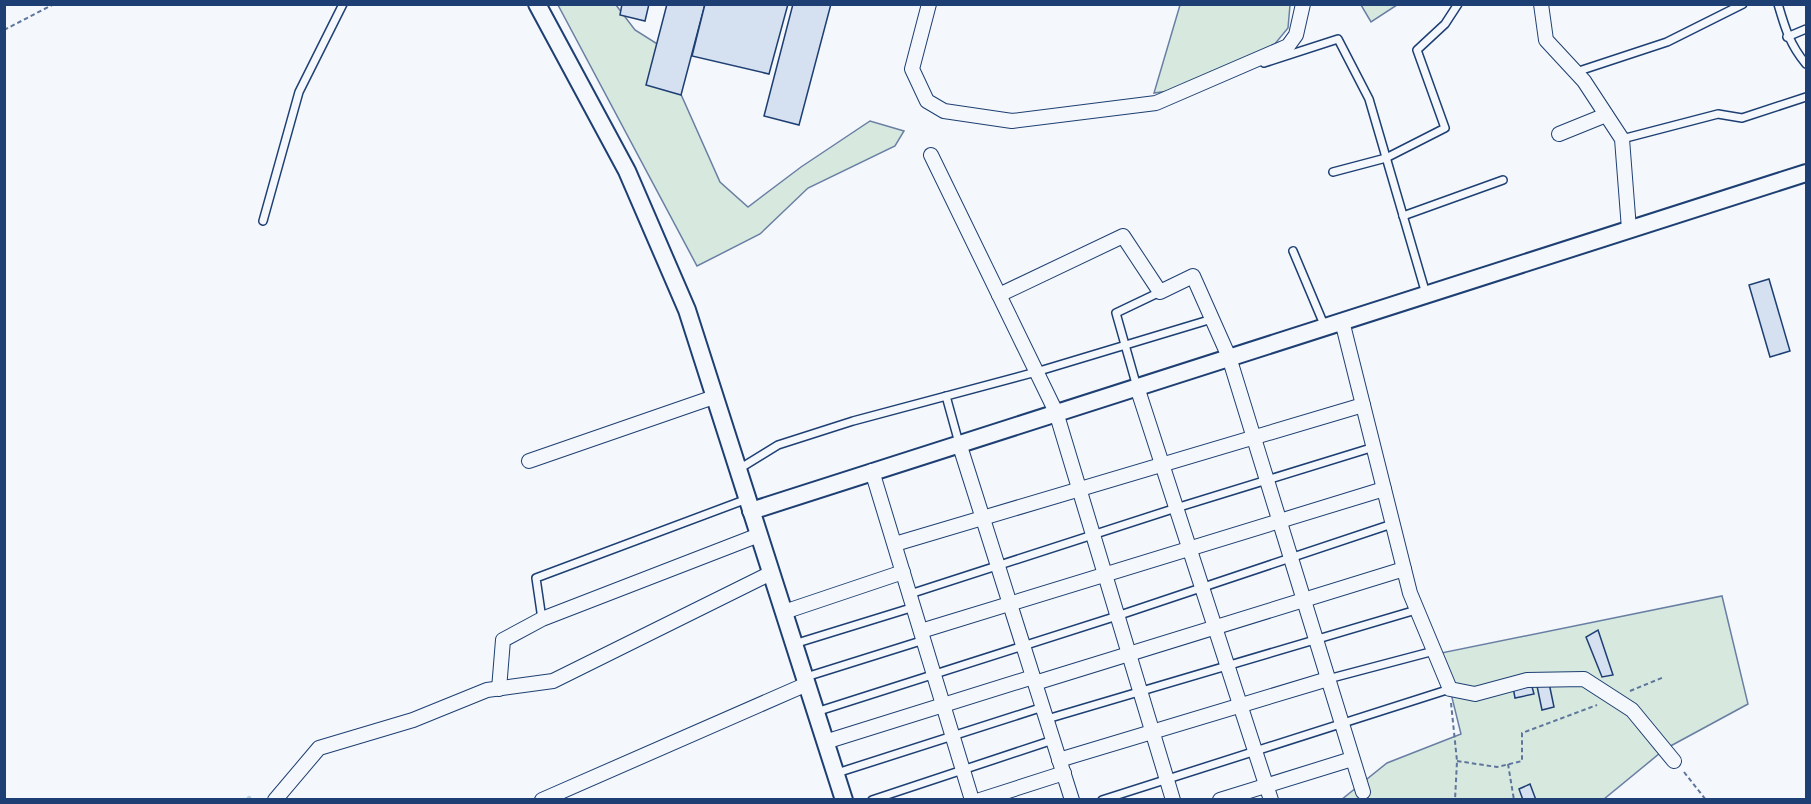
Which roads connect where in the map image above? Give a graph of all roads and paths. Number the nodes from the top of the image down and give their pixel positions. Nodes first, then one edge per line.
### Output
1 (54, 4) edge
2 (343, 4) edge
3 (537, 4) edge
4 (929, 4) edge
5 (1303, 4) edge
6 (1458, 4) edge
7 (1541, 4) edge
8 (1743, 4) edge
9 (1778, 4) edge
10 (1806, 29) edge
11 (4, 30) edge
12 (1787, 37) junction
13 (1264, 63) dead end
14 (1806, 64) edge
15 (1576, 73) junction
16 (1806, 96) edge
17 (1606, 115) junction
18 (1559, 134) dead end
19 (1622, 139) junction
20 (931, 155) dead end
21 (1386, 158) junction
22 (1333, 172) dead end
23 (1806, 173) edge
24 (1503, 180) dead end
25 (1404, 216) junction
26 (263, 221) dead end
27 (1629, 229) junction
28 (1293, 251) dead end
29 (1160, 292) junction
30 (1426, 294) junction
31 (999, 295) junction
32 (1212, 319) junction
33 (1342, 321) junction
34 (1325, 327) junction
35 (1125, 345) junction
36 (1229, 357) junction
37 (1036, 372) junction
38 (1137, 387) junction
39 (946, 396) junction
40 (714, 397) junction
41 (1363, 405) junction
42 (1056, 412) junction
43 (1254, 437) junction
44 (959, 443) junction
45 (1374, 447) junction
46 (529, 460) dead end
47 (1162, 465) junction
48 (738, 470) junction
49 (872, 471) junction
50 (1267, 480) junction
51 (1079, 489) junction
52 (1384, 489) junction
53 (749, 505) junction
54 (1176, 508) junction
55 (983, 518) junction
56 (1279, 520) junction
57 (1392, 524) junction
58 (1093, 535) junction
59 (759, 536) junction
60 (895, 544) junction
61 (1189, 547) junction
62 (1291, 559) junction
63 (998, 566) junction
64 (1404, 569) junction
65 (903, 572) junction
66 (771, 573) junction
67 (1104, 573) junction
68 (1202, 587) junction
69 (1303, 600) junction
70 (912, 601) junction
71 (1010, 603) junction
72 (1416, 610) junction
73 (784, 612) junction
74 (1117, 616) junction
75 (542, 619) junction
76 (1215, 627) junction
77 (922, 635) junction
78 (1316, 640) junction
79 (794, 644) junction
80 (1023, 644) junction
81 (1434, 651) junction
82 (1128, 653) junction
83 (1228, 666) junction
84 (934, 673) junction
85 (1664, 677) dead end
86 (1328, 679) junction
87 (806, 680) junction
88 (1034, 680) junction
89 (499, 688) junction
90 (1450, 689) junction
91 (1140, 692) junction
92 (1614, 698) junction
93 (943, 704) junction
94 (1241, 706) junction
95 (816, 712) junction
96 (1045, 713) junction
97 (1341, 723) junction
98 (1152, 733) junction
99 (953, 736) junction
100 (1053, 740) junction
101 (825, 742) junction
102 (1255, 751) junction
103 (1352, 759) junction
104 (1674, 761) joint
105 (1457, 762) junction
106 (1508, 764) junction
107 (1062, 767) junction
108 (963, 770) junction
109 (836, 774) junction
110 (1166, 779) junction
111 (1266, 785) junction
112 (1362, 792) dead end
113 (275, 800) edge
114 (542, 800) edge
115 (844, 800) edge
116 (872, 800) edge
117 (972, 800) edge
118 (980, 800) edge
119 (1072, 800) edge
120 (1101, 800) edge
121 (1173, 800) edge
122 (1220, 800) edge
123 (1271, 800) edge
124 (1455, 800) edge
125 (1514, 800) edge
126 (1706, 800) edge

1 - 11 path
2 - 26 lane
3 - 40 street
4 - 5 street
6 - 21 lane
7 - 15 street
8 - 15 lane
9 - 12 lane
10 - 12 lane
12 - 14 lane
13 - 21 lane
15 - 17 street
16 - 19 lane
17 - 18 street
17 - 19 street
19 - 27 street
20 - 31 street
21 - 22 lane
21 - 25 lane
23 - 27 street
24 - 25 lane
25 - 30 lane
27 - 30 street
28 - 34 lane
29 - 31 street
29 - 32 street
29 - 35 lane
30 - 33 street
31 - 37 street
32 - 35 lane
32 - 36 street
33 - 34 street
33 - 41 street
34 - 36 street
35 - 37 lane
35 - 38 lane
36 - 38 street
36 - 43 street
37 - 39 lane
37 - 42 street
38 - 42 street
38 - 47 street
39 - 44 lane
39 - 48 lane
40 - 46 street
40 - 48 street
41 - 43 street
41 - 45 street
42 - 44 street
42 - 51 street
43 - 47 street
43 - 50 street
44 - 49 street
44 - 55 street
45 - 50 lane
45 - 52 street
47 - 51 street
47 - 54 street
48 - 53 street
49 - 53 street
49 - 60 street
50 - 54 lane
50 - 56 street
51 - 55 street
51 - 58 street
52 - 56 street
52 - 57 street
53 - 59 street
53 - 75 lane
54 - 58 lane
54 - 61 street
55 - 60 street
55 - 63 street
56 - 61 street
56 - 62 street
57 - 62 lane
57 - 64 street
58 - 63 lane
58 - 67 street
59 - 66 street
59 - 75 street
60 - 65 street
61 - 67 street
61 - 68 street
62 - 68 lane
62 - 69 street
63 - 70 lane
63 - 71 street
64 - 69 street
64 - 72 street
65 - 70 street
65 - 73 street
66 - 73 street
66 - 89 street
67 - 71 street
67 - 74 street
68 - 74 lane
68 - 76 street
69 - 76 street
69 - 78 street
70 - 77 street
70 - 79 lane
71 - 77 street
71 - 80 street
72 - 78 lane
72 - 81 street
73 - 79 street
74 - 80 lane
74 - 82 street
75 - 89 street
76 - 82 street
76 - 83 street
77 - 84 street
77 - 87 lane
78 - 83 lane
78 - 86 street
79 - 87 street
80 - 84 lane
80 - 88 street
81 - 86 lane
81 - 90 street
82 - 88 street
82 - 91 street
83 - 91 lane
83 - 94 street
84 - 93 street
84 - 95 lane
85 - 92 path
86 - 94 street
86 - 97 street
87 - 95 street
87 - 114 street
88 - 93 street
88 - 96 street
89 - 113 street
90 - 92 street
90 - 97 lane
90 - 105 path
91 - 96 lane
91 - 98 street
92 - 104 street
92 - 106 path
93 - 99 street
93 - 101 street
94 - 98 street
94 - 102 street
95 - 101 street
96 - 99 lane
96 - 100 street
97 - 102 lane
97 - 103 street
98 - 107 street
98 - 110 street
99 - 108 street
99 - 109 lane
100 - 107 street
100 - 108 lane
101 - 109 street
102 - 110 lane
102 - 111 street
103 - 111 street
103 - 112 street
104 - 126 path
105 - 106 path
105 - 124 path
106 - 125 path
107 - 118 street
107 - 119 street
108 - 116 lane
108 - 117 street
109 - 115 street
110 - 120 lane
110 - 121 street
111 - 122 street
111 - 123 street

